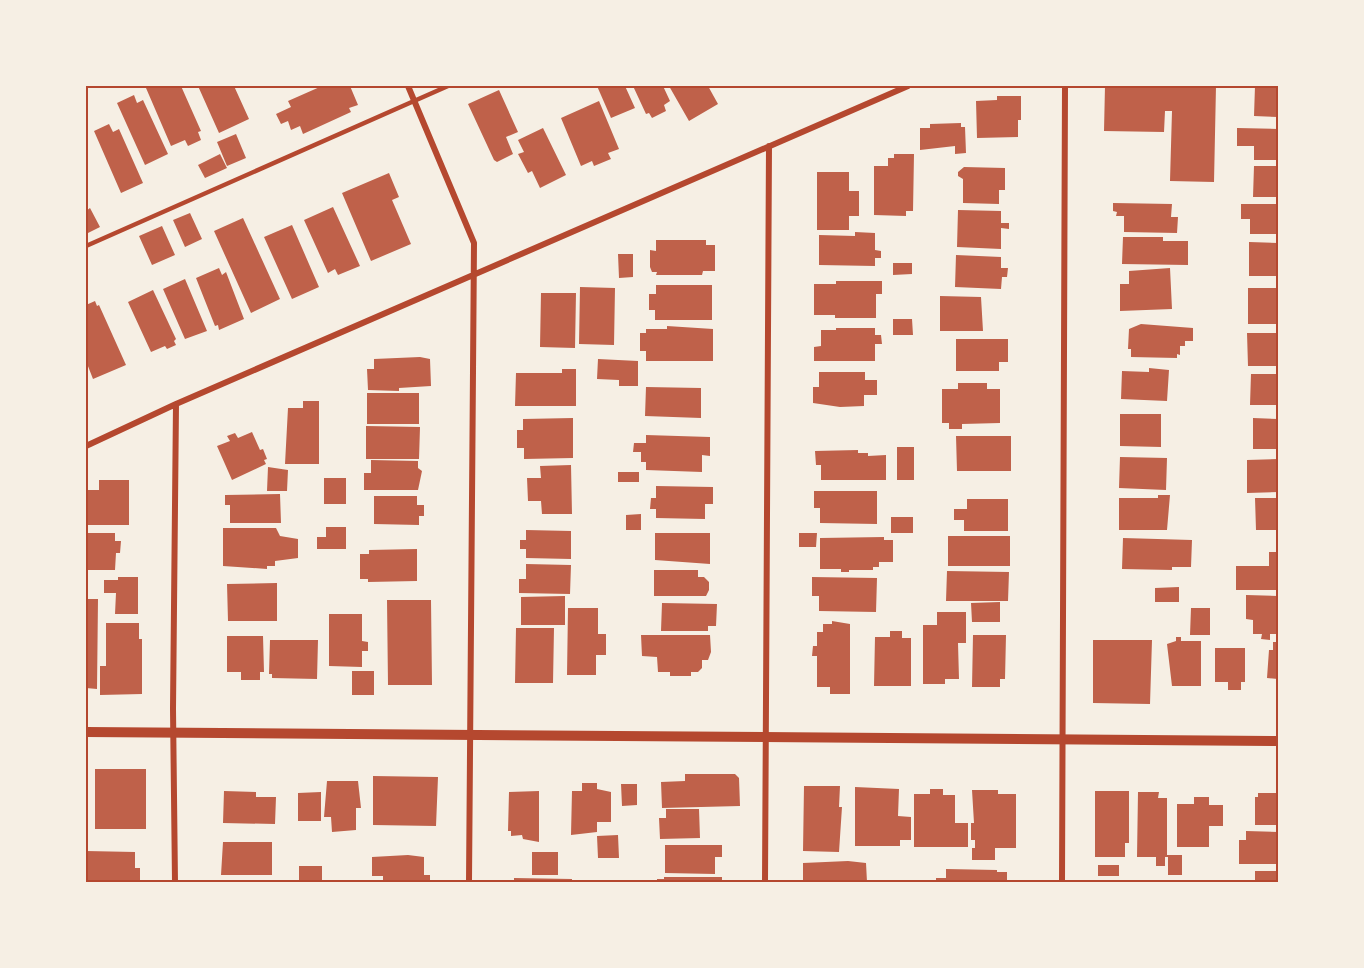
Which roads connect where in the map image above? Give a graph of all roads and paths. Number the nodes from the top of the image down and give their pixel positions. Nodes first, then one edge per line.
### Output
1 (408, 86) edge
2 (448, 86) edge
3 (908, 86) edge
4 (1065, 86) edge
5 (414, 100) junction
6 (770, 146) junction
7 (86, 246) edge
8 (473, 277) junction
9 (176, 404) junction
10 (86, 446) edge
11 (86, 732) edge
12 (174, 732) junction
13 (469, 735) junction
14 (765, 736) junction
15 (1062, 738) junction
16 (1278, 741) edge
17 (175, 882) edge
18 (469, 882) edge
19 (765, 882) edge
20 (1062, 882) edge

1 - 5 street
2 - 5 lane
3 - 6 street
4 - 15 street
5 - 7 lane
5 - 8 street
6 - 8 street
6 - 14 street
8 - 9 street
8 - 13 street
9 - 10 street
9 - 12 street
11 - 12 street
12 - 13 street
12 - 17 street
13 - 14 street
13 - 18 street
14 - 15 street
14 - 19 street
15 - 16 street
15 - 20 street

